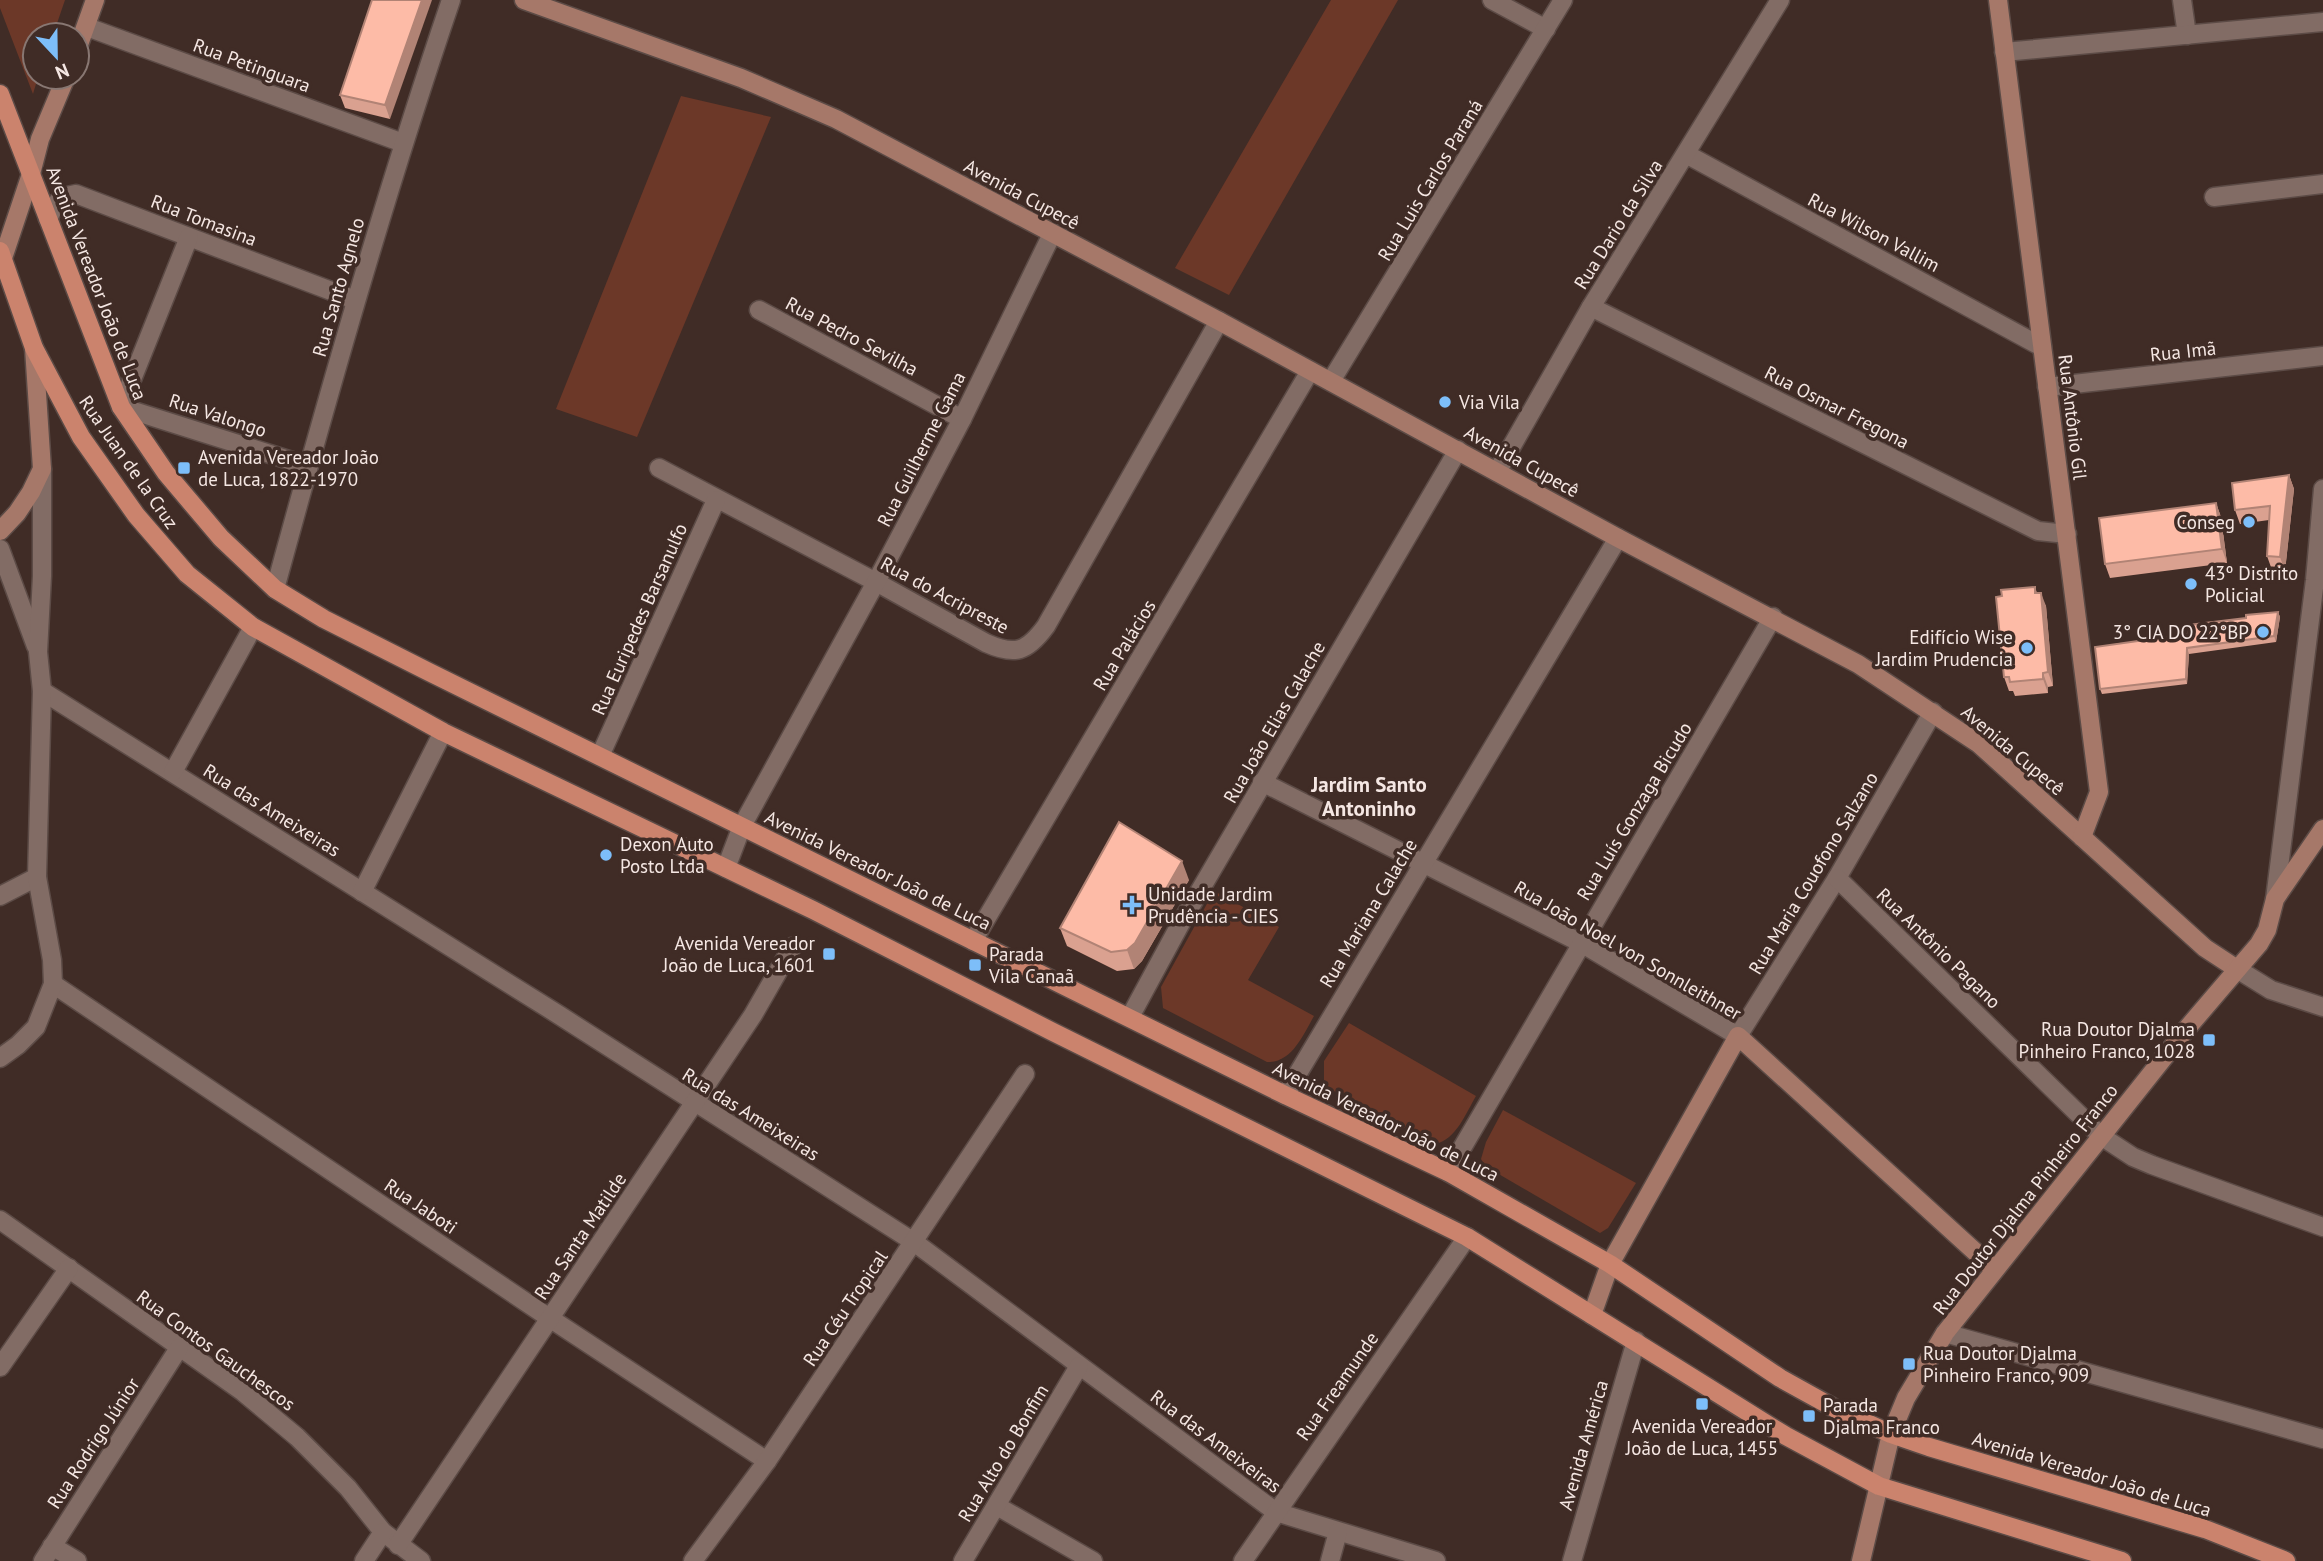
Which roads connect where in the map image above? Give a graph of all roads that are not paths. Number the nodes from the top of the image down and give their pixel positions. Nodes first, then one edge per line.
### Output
1 (95, 0) edge
2 (451, 0) edge
3 (1492, 0) edge
4 (1563, 0) edge
5 (1780, 0) edge
6 (1998, 0) edge
7 (2182, 0) edge
8 (533, 2) edge
9 (89, 21) edge
10 (2323, 22) edge
11 (91, 28) edge
12 (1546, 29) junction
13 (2187, 35) junction
14 (2004, 52) junction
15 (60, 91) edge
16 (0, 94) edge
17 (403, 143) junction
18 (1686, 155) junction
19 (31, 174) junction
20 (2323, 184) edge
21 (2214, 198) dead end
22 (48, 219) junction
23 (1052, 234) junction
24 (189, 237) junction
25 (2, 255) edge
26 (355, 300) junction
27 (1591, 307) junction
28 (759, 310) dead end
29 (1219, 321) junction
30 (2042, 347) junction
31 (34, 348) junction
32 (2323, 356) edge
33 (137, 362) junction
34 (1310, 371) junction
35 (1331, 381) junction
36 (112, 387) junction
37 (2047, 387) junction
38 (121, 407) junction
39 (68, 413) junction
40 (962, 419) junction
41 (40, 431) junction
42 (1458, 450) junction
43 (308, 466) junction
44 (659, 468) dead end
45 (42, 469) junction
46 (1497, 472) junction
47 (2323, 489) edge
48 (716, 499) junction
49 (0, 531) edge
50 (2067, 534) junction
51 (1618, 538) junction
52 (0, 549) edge
53 (876, 582) junction
54 (275, 589) junction
55 (1773, 618) junction
56 (253, 627) junction
57 (38, 653) junction
58 (42, 691) junction
59 (1933, 712) junction
60 (443, 732) junction
61 (600, 756) junction
62 (173, 772) junction
63 (1262, 782) junction
64 (742, 826) junction
65 (2323, 829) edge
66 (2082, 837) junction
67 (1423, 862) junction
68 (726, 868) junction
69 (37, 877) junction
70 (1837, 878) junction
71 (362, 892) junction
72 (0, 897) edge
73 (2275, 899) junction
74 (973, 941) junction
75 (1581, 943) junction
76 (792, 947) dead end
77 (2237, 969) junction
78 (53, 984) junction
79 (2323, 1007) edge
80 (1130, 1017) junction
81 (1738, 1036) junction
82 (0, 1058) edge
83 (1025, 1074) dead end
84 (1285, 1095) junction
85 (694, 1103) junction
86 (2101, 1136) junction
87 (1448, 1172) junction
88 (0, 1220) edge
89 (2323, 1227) edge
90 (1467, 1237) junction
91 (914, 1242) junction
92 (1610, 1264) junction
93 (69, 1268) junction
94 (1994, 1269) junction
95 (1592, 1315) junction
96 (551, 1319) junction
97 (1945, 1334) junction
98 (1636, 1341) junction
99 (179, 1348) junction
100 (1079, 1366) junction
101 (0, 1367) edge
102 (1891, 1434) junction
103 (2323, 1439) edge
104 (767, 1461) junction
105 (1879, 1486) junction
106 (997, 1506) junction
107 (1276, 1512) junction
108 (383, 1532) junction
109 (1338, 1532) junction
110 (398, 1545) junction
111 (47, 1554) edge
112 (77, 1561) edge
113 (364, 1561) edge
114 (421, 1561) edge
115 (693, 1561) edge
116 (963, 1561) edge
117 (1093, 1561) edge
118 (1243, 1561) edge
119 (1330, 1561) edge
120 (1436, 1561) edge
121 (1572, 1561) edge
122 (1861, 1561) edge
123 (2122, 1561) edge
124 (2286, 1561) edge

1 - 9 street
2 - 17 street, Rua Santo Agnelo
3 - 12 street
4 - 12 street, Rua Luis Carlos Paraná
5 - 18 street, Rua Dario da Silva
6 - 14 street, Rua Antônio Gil
7 - 13 street
8 - 23 street, Avenida Cupecê
10 - 13 street
11 - 17 street, Rua Petinguara
12 - 35 street, Rua Luis Carlos Paraná
13 - 14 street
14 - 30 street, Rua Antônio Gil
15 - 19 street
16 - 19 main road, Avenida Vereador João de Luca
17 - 26 street, Rua Santo Agnelo
18 - 27 street, Rua Dario da Silva
18 - 30 street, Rua Wilson Vallim
19 - 22 main road, Avenida Vereador João de Luca
19 - 25 street
20 - 21 street
22 - 24 street, Rua Tomasina
22 - 36 main road, Avenida Vereador João de Luca
23 - 29 street, Avenida Cupecê
23 - 40 street, Rua Guilherme Gama
24 - 26 street, Rua Tomasina
24 - 33 street
25 - 31 main road, Rua Juan de la Cruz
26 - 43 street, Rua Santo Agnelo
27 - 46 street, Rua Dario da Silva
27 - 50 street, Rua Osmar Fregona
28 - 40 street, Rua Pedro Sevilha
29 - 34 street, Avenida Cupecê
29 - 53 street, Rua do Acripreste
30 - 37 street, Rua Antônio Gil
31 - 39 main road, Rua Juan de la Cruz
31 - 41 street
32 - 37 street, Rua Imã
33 - 36 street
33 - 38 street
34 - 35 street, Avenida Cupecê
34 - 74 street, Rua Palácios
35 - 42 street, Avenida Cupecê
36 - 38 main road, Avenida Vereador João de Luca
37 - 50 street, Rua Antônio Gil
38 - 43 street, Rua Valongo
38 - 54 main road, Avenida Vereador João de Luca
39 - 41 street
39 - 56 main road, Rua Juan de la Cruz
40 - 53 street, Rua Guilherme Gama
41 - 45 street
42 - 46 street, Avenida Cupecê
42 - 63 street, Rua João Elias Calache
43 - 54 street, Rua Santo Agnelo
44 - 48 street, Rua do Acripreste
45 - 49 street
45 - 57 street
46 - 51 street, Avenida Cupecê
47 - 73 street
48 - 53 street, Rua do Acripreste
48 - 61 street, Rua Euripedes Barsanulfo
50 - 66 street, Rua Antônio Gil
51 - 55 street, Avenida Cupecê
51 - 67 street, Rua Mariana Calache
52 - 57 street
53 - 64 street, Rua Guilherme Gama
54 - 61 main road, Avenida Vereador João de Luca
55 - 59 street, Avenida Cupecê
55 - 75 street, Rua Luís Gonzaga Bicudo
56 - 60 main road
56 - 62 street
57 - 58 street
58 - 62 street, Rua das Ameixeiras
58 - 69 street
59 - 66 street, Avenida Cupecê
59 - 70 street, Rua Maria Couofono Salzano
60 - 68 main road
60 - 71 street
61 - 64 main road, Avenida Vereador João de Luca
62 - 71 street, Rua das Ameixeiras
63 - 67 street, Rua João Noel von Sonnleithner
63 - 80 street, Rua João Elias Calache
64 - 68 street, Rua Guilherme Gama
64 - 74 main road, Avenida Vereador João de Luca
65 - 73 street, Rua Doutor Djalma Pinheiro Franco
66 - 77 street, Avenida Cupecê
67 - 75 street, Rua João Noel von Sonnleithner
67 - 84 street, Rua Mariana Calache
68 - 90 main road
69 - 72 street
69 - 78 street
70 - 81 street, Rua Maria Couofono Salzano
70 - 86 street, Rua Antônio Pagano
71 - 85 street, Rua das Ameixeiras
73 - 77 street, Rua Doutor Djalma Pinheiro Franco
74 - 80 main road, Avenida Vereador João de Luca
75 - 81 street, Rua João Noel von Sonnleithner
75 - 87 street, Rua Luís Gonzaga Bicudo
76 - 85 street, Rua Santa Matilde
77 - 79 street, Avenida Cupecê
77 - 86 street, Rua Doutor Djalma Pinheiro Franco
78 - 82 street
78 - 96 street, Rua Jaboti
80 - 84 main road, Avenida Vereador João de Luca
81 - 92 street, Rua Maria Couofono Salzano
81 - 94 street, Rua João Noel von Sonnleithner
83 - 91 street, Rua Céu Tropical
84 - 87 main road, Avenida Vereador João de Luca
85 - 91 street, Rua das Ameixeiras
85 - 96 street, Rua Santa Matilde
86 - 89 street, Rua Antônio Pagano
86 - 94 street, Rua Doutor Djalma Pinheiro Franco
87 - 92 main road, Avenida Vereador João de Luca
88 - 93 street, Rua Contos Gauchescos
90 - 95 main road
90 - 107 street, Rua Freamunde
91 - 100 street, Rua das Ameixeiras
91 - 104 street, Rua Céu Tropical
92 - 95 street, Rua Maria Couofono Salzano
92 - 102 main road, Avenida Vereador João de Luca
93 - 99 street, Rua Contos Gauchescos
93 - 101 street
94 - 97 street, Rua Doutor Djalma Pinheiro Franco
95 - 98 main road
96 - 104 street, Rua Jaboti
96 - 110 street, Rua Santa Matilde
97 - 102 street, Rua Doutor Djalma Pinheiro Franco
97 - 103 street
98 - 105 main road
98 - 121 street, Avenida América
99 - 108 street, Rua Contos Gauchescos
99 - 111 street, Rua Rodrigo Júnior
100 - 106 street, Rua Alto do Bonfim
100 - 107 street, Rua das Ameixeiras
102 - 105 street, Rua Doutor Djalma Pinheiro Franco
102 - 124 main road, Avenida Vereador João de Luca
104 - 115 street, Rua Céu Tropical
105 - 122 street
105 - 123 main road
106 - 116 street, Rua Alto do Bonfim
106 - 117 street
107 - 109 street, Rua das Ameixeiras
107 - 118 street, Rua Freamunde
108 - 110 street, Rua Contos Gauchescos
108 - 113 street
109 - 119 street
109 - 120 street, Rua das Ameixeiras
110 - 114 street, Rua Contos Gauchescos
111 - 112 street

